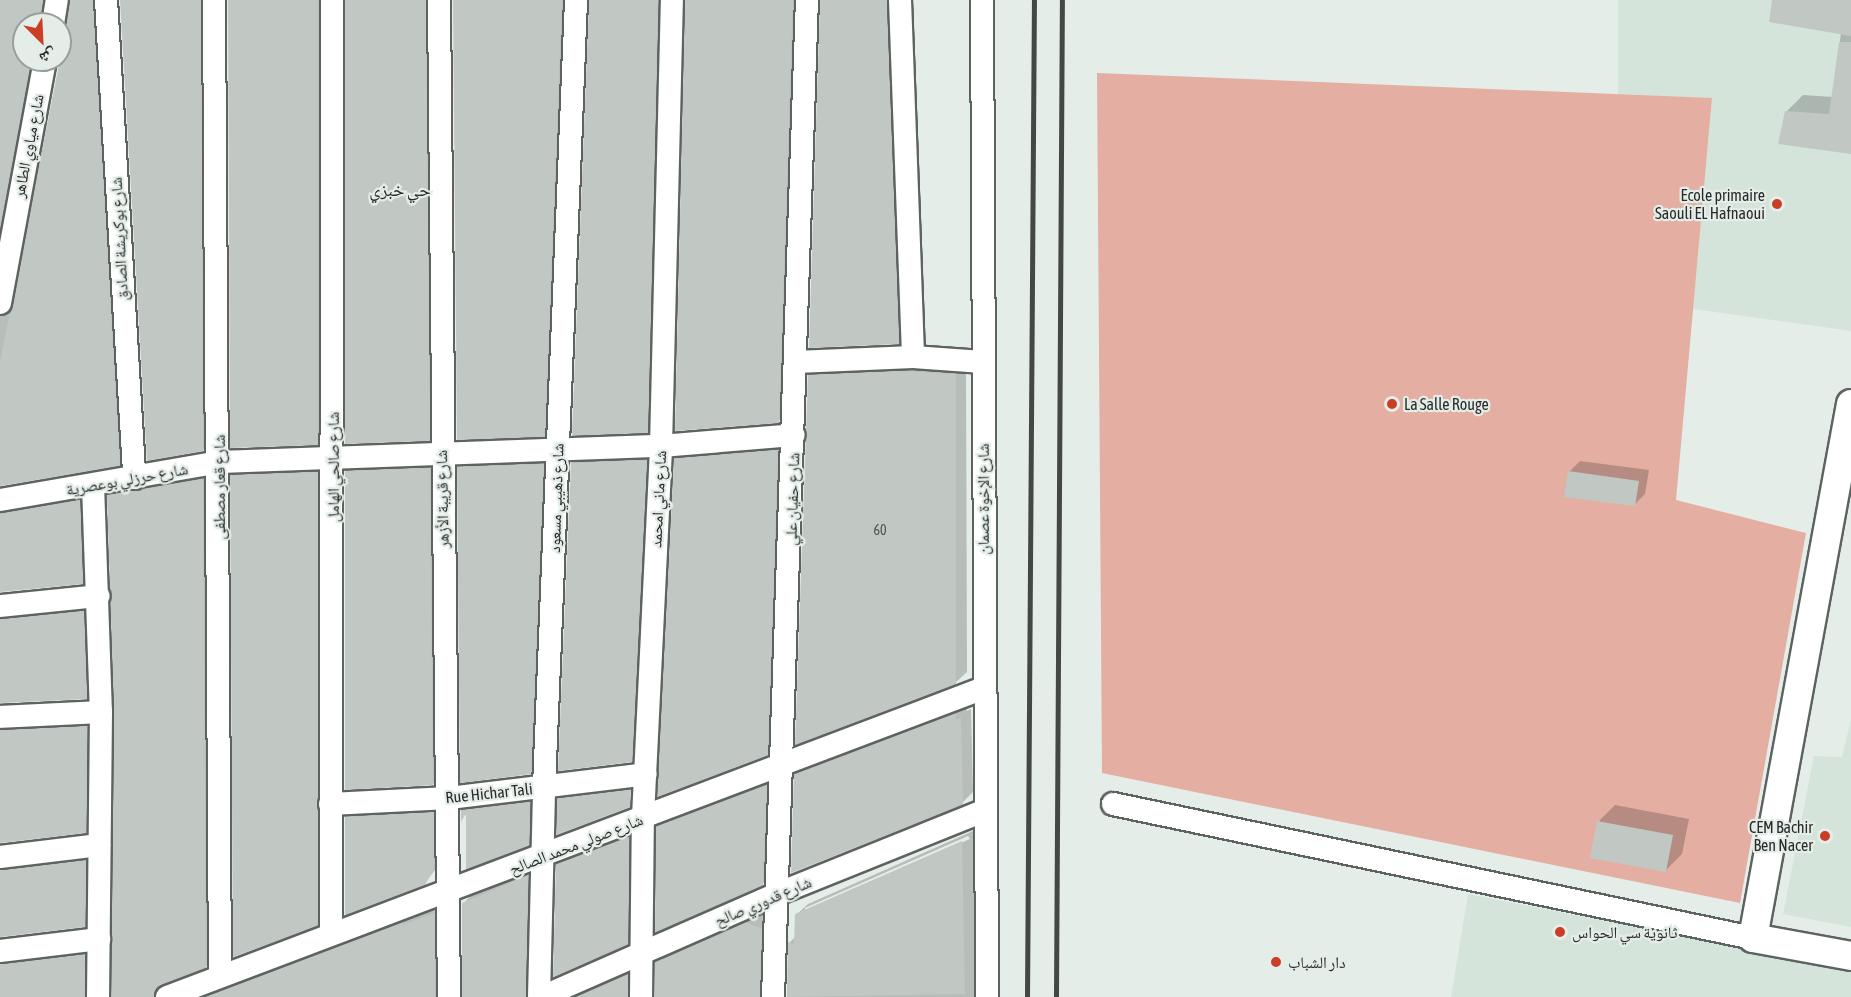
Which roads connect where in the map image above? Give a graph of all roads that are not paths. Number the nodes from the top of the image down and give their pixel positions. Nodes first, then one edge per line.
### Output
1 (106, 0) edge
2 (214, 0) edge
3 (333, 0) edge
4 (439, 0) edge
5 (576, 0) edge
6 (672, 0) edge
7 (807, 0) edge
8 (900, 0) edge
9 (982, 0) edge
10 (43, 72) edge
11 (0, 303) edge
12 (913, 357) junction
13 (796, 362) junction
14 (983, 362) junction
15 (1851, 404) edge
16 (794, 435) junction
17 (661, 446) junction
18 (559, 448) junction
19 (441, 456) junction
20 (334, 458) junction
21 (219, 462) junction
22 (134, 478) junction
23 (93, 485) junction
24 (0, 500) edge
25 (98, 596) junction
26 (0, 606) edge
27 (984, 688) junction
28 (101, 712) junction
29 (0, 717) edge
30 (784, 765) junction
31 (646, 774) junction
32 (544, 787) junction
33 (449, 798) junction
34 (330, 804) junction
35 (1113, 804) dead end
36 (986, 810) junction
37 (643, 817) junction
38 (99, 845) junction
39 (0, 857) edge
40 (542, 858) junction
41 (446, 894) junction
42 (777, 894) junction
43 (331, 934) junction
44 (1753, 938) junction
45 (99, 939) junction
46 (0, 951) edge
47 (640, 956) junction
48 (1851, 957) edge
49 (220, 974) junction
50 (98, 997) edge
51 (167, 997) edge
52 (449, 997) edge
53 (541, 997) edge
54 (641, 997) edge
55 (773, 997) edge
56 (987, 997) edge

1 - 22 street, شارع بوكريشة الصادق
2 - 21 street, شارع قعار مصطفى
3 - 20 street, شارع صالحي الهامل
4 - 19 street, شارع قريبة الأزهر
5 - 18 street, شارع ذهيبي مسعود
6 - 17 street, شارع ماني امحمد
7 - 13 street, شارع حفيان علي
8 - 12 street
9 - 14 street, شارع الإخوة عصمان
10 - 11 street, شارع مياوي الطاهر
12 - 13 street
12 - 14 street
13 - 16 street, شارع حفيان علي
14 - 27 street, شارع الإخوة عصمان
15 - 44 street
16 - 17 street, شارع حرزلي بوعصرية
16 - 30 street, شارع حفيان علي
17 - 18 street, شارع حرزلي بوعصرية
17 - 31 street, شارع ماني امحمد
18 - 19 street, شارع حرزلي بوعصرية
18 - 32 street, شارع ذهيبي مسعود
19 - 20 street, شارع حرزلي بوعصرية
19 - 33 street, شارع قريبة الأزهر
20 - 21 street, شارع حرزلي بوعصرية
20 - 34 street, شارع صالحي الهامل
21 - 22 street, شارع حرزلي بوعصرية
21 - 49 street, شارع قعار مصطفى
22 - 23 street, شارع حرزلي بوعصرية
23 - 24 street, شارع حرزلي بوعصرية
23 - 25 street
25 - 26 street
25 - 28 street
27 - 30 street, شارع صولي محمد الصالح
27 - 36 street, شارع الإخوة عصمان
28 - 29 street
28 - 38 street
30 - 37 street, شارع صولي محمد الصالح
30 - 42 street, شارع حفيان علي
31 - 32 street, Rue Hichar Tali
31 - 37 street, شارع ماني امحمد
32 - 33 street, Rue Hichar Tali
32 - 40 street, شارع ذهيبي مسعود
33 - 34 street, Rue Hichar Tali
33 - 41 street, شارع قريبة الأزهر
34 - 43 street, شارع صالحي الهامل
35 - 44 street
36 - 42 street, شارع قدوري صالح
36 - 56 street, شارع الإخوة عصمان
37 - 40 street, شارع صولي محمد الصالح
37 - 47 street, شارع ماني امحمد
38 - 39 street
38 - 45 street
40 - 41 street, شارع صولي محمد الصالح
40 - 53 street, شارع ذهيبي مسعود
41 - 43 street, شارع صولي محمد الصالح
41 - 52 street, شارع قريبة الأزهر
42 - 47 street, شارع قدوري صالح
42 - 55 street, شارع حفيان علي
43 - 49 street, شارع صولي محمد الصالح
44 - 48 street
45 - 46 street
45 - 50 street
47 - 53 street, شارع قدوري صالح
47 - 54 street, شارع ماني امحمد
49 - 51 street, شارع صولي محمد الصالح

